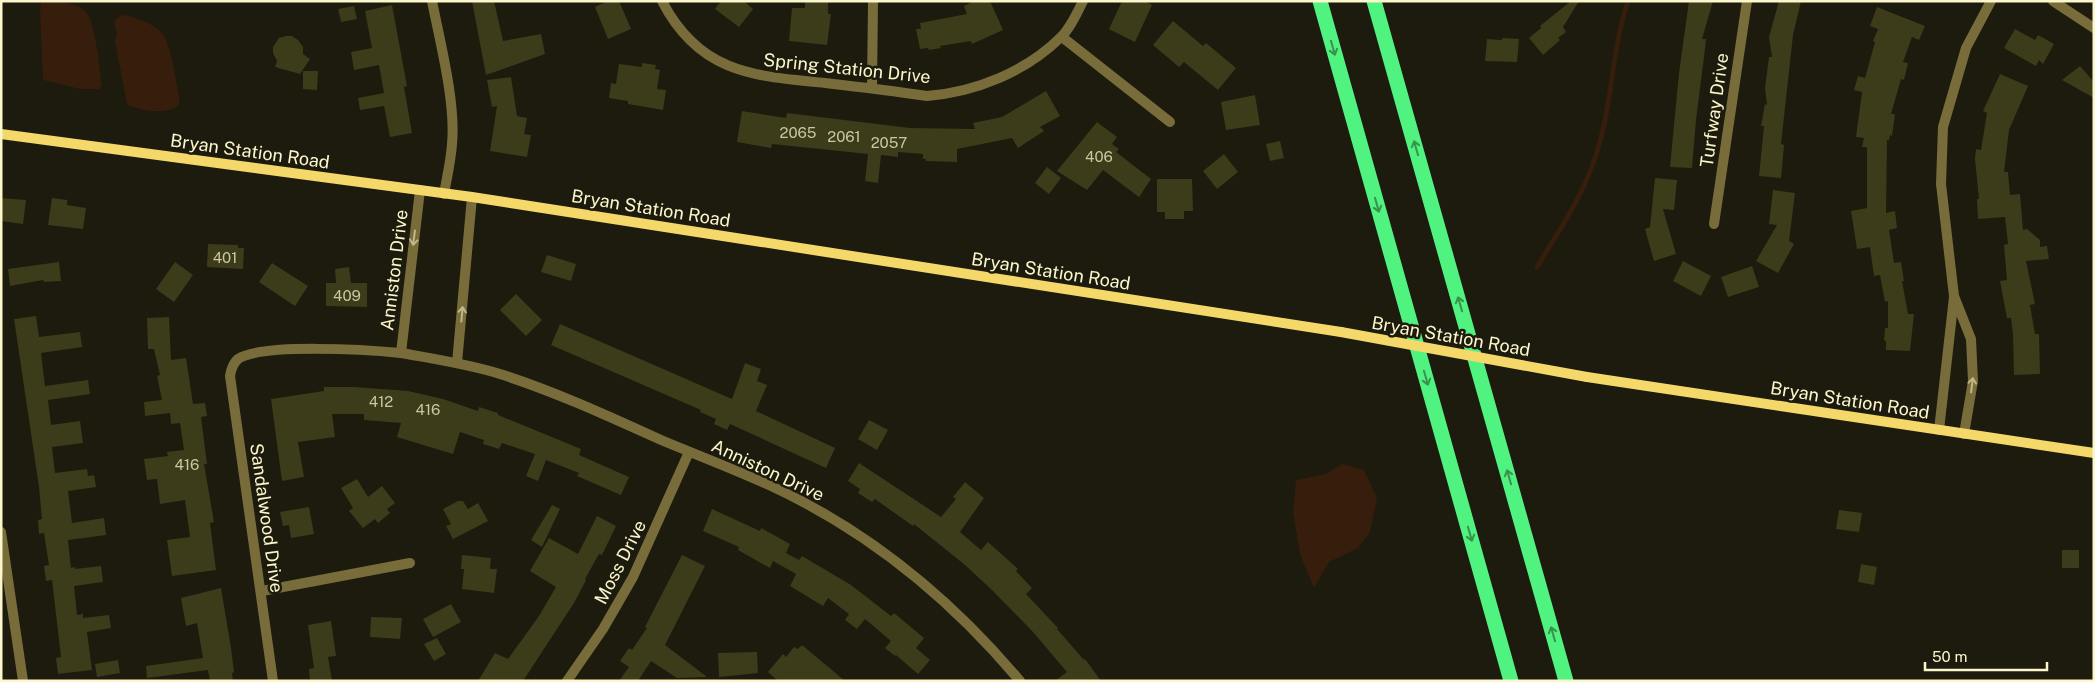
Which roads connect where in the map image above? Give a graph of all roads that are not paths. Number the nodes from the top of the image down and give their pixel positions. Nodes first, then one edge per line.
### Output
1 (432, 1) edge
2 (662, 1) edge
3 (873, 1) edge
4 (1083, 1) edge
5 (1320, 1) edge
6 (1374, 1) edge
7 (1746, 1) edge
8 (1991, 1) edge
9 (2053, 1) edge
10 (2094, 28) edge
11 (1062, 37) junction
12 (872, 88) junction
13 (1170, 122) dead end
14 (1, 134) edge
15 (420, 190) junction
16 (444, 194) junction
17 (472, 197) junction
18 (1714, 224) dead end
19 (1954, 296) junction
20 (400, 353) junction
21 (236, 361) joint
22 (457, 362) junction
23 (1939, 430) junction
24 (1964, 434) junction
25 (689, 452) junction
26 (2094, 453) edge
27 (1, 532) edge
28 (410, 563) dead end
29 (262, 591) junction
30 (23, 681) edge
31 (273, 681) edge
32 (567, 681) edge
33 (1020, 681) edge
34 (1511, 681) edge
35 (1566, 681) edge

1 - 16 street
2 - 12 street, Spring Station Drive
3 - 12 street
4 - 11 street, Spring Station Drive
5 -> 34 highway
35 -> 6 highway
7 - 18 street, Turfway Drive
8 - 19 street
9 - 10 street
11 - 12 street, Spring Station Drive
11 - 13 street
14 - 15 main road, Bryan Station Road
15 - 16 main road, Bryan Station Road
15 -> 20 street, Anniston Drive
16 - 17 main road, Bryan Station Road
22 -> 17 street
17 - 23 main road, Bryan Station Road, bridge
19 - 23 street
24 -> 19 street
20 - 21 street, Anniston Drive
20 - 22 street, Anniston Drive
21 - 29 street, Sandalwood Drive
22 - 25 street, Anniston Drive
23 - 24 main road, Bryan Station Road
24 - 26 main road, Bryan Station Road
25 - 32 street, Moss Drive
25 - 33 street, Anniston Drive
27 - 30 street
28 - 29 street
29 - 31 street, Sandalwood Drive

